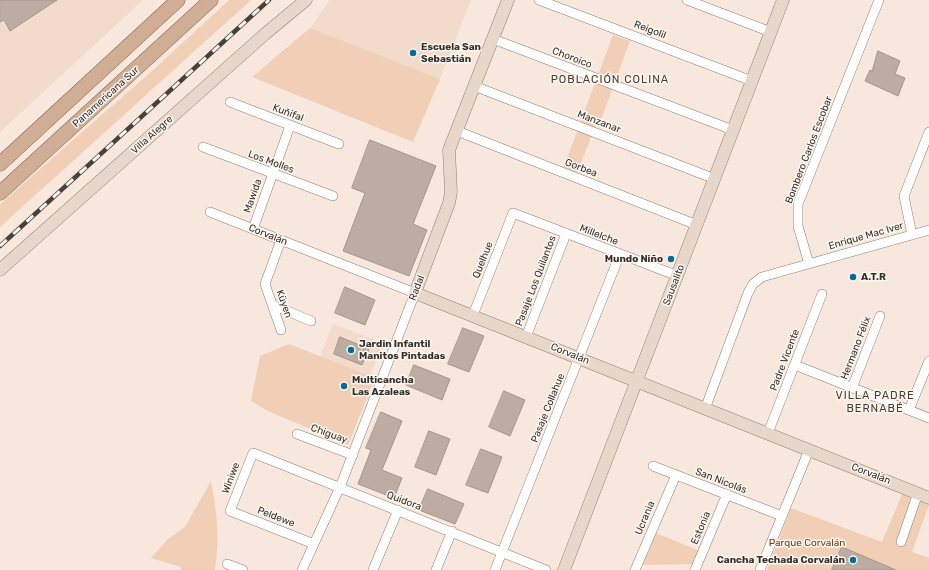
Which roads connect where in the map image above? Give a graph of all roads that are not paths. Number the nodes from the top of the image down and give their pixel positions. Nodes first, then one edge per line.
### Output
1 (178, 0) edge
2 (211, 0) edge
3 (306, 0) edge
4 (508, 0) edge
5 (540, 0) edge
6 (687, 0) edge
7 (783, 0) edge
8 (880, 0) edge
9 (771, 32) junction
10 (493, 40) junction
11 (752, 81) junction
12 (474, 86) junction
13 (230, 102) dead end
14 (290, 126) junction
15 (733, 130) junction
16 (457, 131) junction
17 (929, 132) edge
18 (339, 144) dead end
19 (202, 147) dead end
20 (0, 164) edge
21 (272, 174) junction
22 (715, 179) junction
23 (0, 193) edge
24 (333, 196) dead end
25 (210, 212) dead end
26 (513, 213) joint
27 (697, 225) junction
28 (253, 229) junction
29 (929, 230) edge
30 (566, 234) junction
31 (912, 235) junction
32 (281, 240) junction
33 (620, 254) junction
34 (809, 264) junction
35 (0, 270) edge
36 (678, 276) junction
37 (415, 293) junction
38 (822, 294) dead end
39 (273, 305) junction
40 (473, 315) junction
41 (880, 316) dead end
42 (311, 321) dead end
43 (281, 330) dead end
44 (526, 337) junction
45 (579, 358) junction
46 (929, 361) edge
47 (795, 365) junction
48 (638, 381) junction
49 (852, 388) junction
50 (706, 409) junction
51 (909, 410) junction
52 (929, 418) edge
53 (768, 433) junction
54 (297, 434) dead end
55 (810, 450) junction
56 (253, 454) joint
57 (353, 455) junction
58 (652, 466) dead end
59 (676, 475) junction
60 (340, 487) junction
61 (727, 494) junction
62 (924, 496) edge
63 (398, 510) junction
64 (230, 511) joint
65 (782, 516) junction
66 (452, 531) junction
67 (900, 542) dead end
68 (314, 544) junction
69 (503, 551) junction
70 (226, 564) dead end
71 (243, 570) edge
72 (302, 570) edge
73 (373, 570) edge
74 (436, 570) edge
75 (495, 570) edge
76 (546, 570) edge
77 (564, 570) edge
78 (635, 570) edge
79 (695, 570) edge
80 (760, 570) edge

1 - 20 main road
2 - 23 main road, Panamericana Sur
3 - 35 street, Villa Alegre
4 - 10 street, Radal
5 - 11 street, Reigolil
6 - 9 street
7 - 9 street, Sausalito
8 - 34 street, Bombero Carlos Escobar
9 - 11 street, Sausalito
10 - 12 street, Radal
10 - 15 street, Choroico
11 - 15 street, Sausalito
12 - 16 street, Radal
12 - 22 street, Manzanar
13 - 14 street, Kuñifal
14 - 18 street, Kuñifal
14 - 21 street, Mawida
15 - 22 street, Sausalito
16 - 27 street, Gorbea
16 - 37 street, Radal
17 - 31 street
19 - 21 street, Los Molles
21 - 24 street, Los Molles
21 - 28 street, Mawida
22 - 27 street, Sausalito
25 - 28 street, Corvalán
26 - 30 street, Millelche
26 - 40 street, Quelhue
27 - 36 street, Sausalito
28 - 32 street, Corvalán
29 - 31 street, Enrique Mac Iver
30 - 33 street, Millelche
30 - 44 street, Pasaje Los Quilantos
31 - 34 street, Enrique Mac Iver
32 - 37 street, Corvalán
32 - 39 street, Küyen
33 - 36 street, Millelche
33 - 45 street, Pasaje Collahue
34 - 50 street
36 - 48 street, Sausalito
37 - 40 street, Corvalán
37 - 57 street, Radal
38 - 47 street, Padre Vicente
39 - 42 street
39 - 43 street, Küyen
40 - 44 street, Corvalán
41 - 49 street, Hermano Félix
44 - 45 street, Corvalán
45 - 48 street, Corvalán
45 - 69 street, Pasaje Collahue
46 - 51 street
47 - 49 street
47 - 53 street, Padre Vicente
48 - 50 street, Corvalán
48 - 77 street, Sausalito
49 - 51 street
50 - 53 street, Corvalán
51 - 52 street
53 - 55 street, Corvalán
54 - 57 street, Chiguay
55 - 62 street, Corvalán
55 - 65 street
56 - 60 street, Quidora
56 - 64 street, Winiwe
57 - 60 street, Radal
58 - 59 street, San Nicolás
59 - 61 street, San Nicolás
59 - 78 street, Ucrania
60 - 63 street, Quidora
60 - 68 street, Radal
61 - 65 street, San Nicolás
61 - 79 street, Estonia
62 - 67 street
63 - 66 street, Quidora
63 - 73 street
64 - 68 street, Peldewe
65 - 80 street
66 - 69 street, Quidora
66 - 74 street
68 - 72 street, Radal
69 - 75 street, Pasaje Collahue
69 - 76 street, Quidora
70 - 71 street

